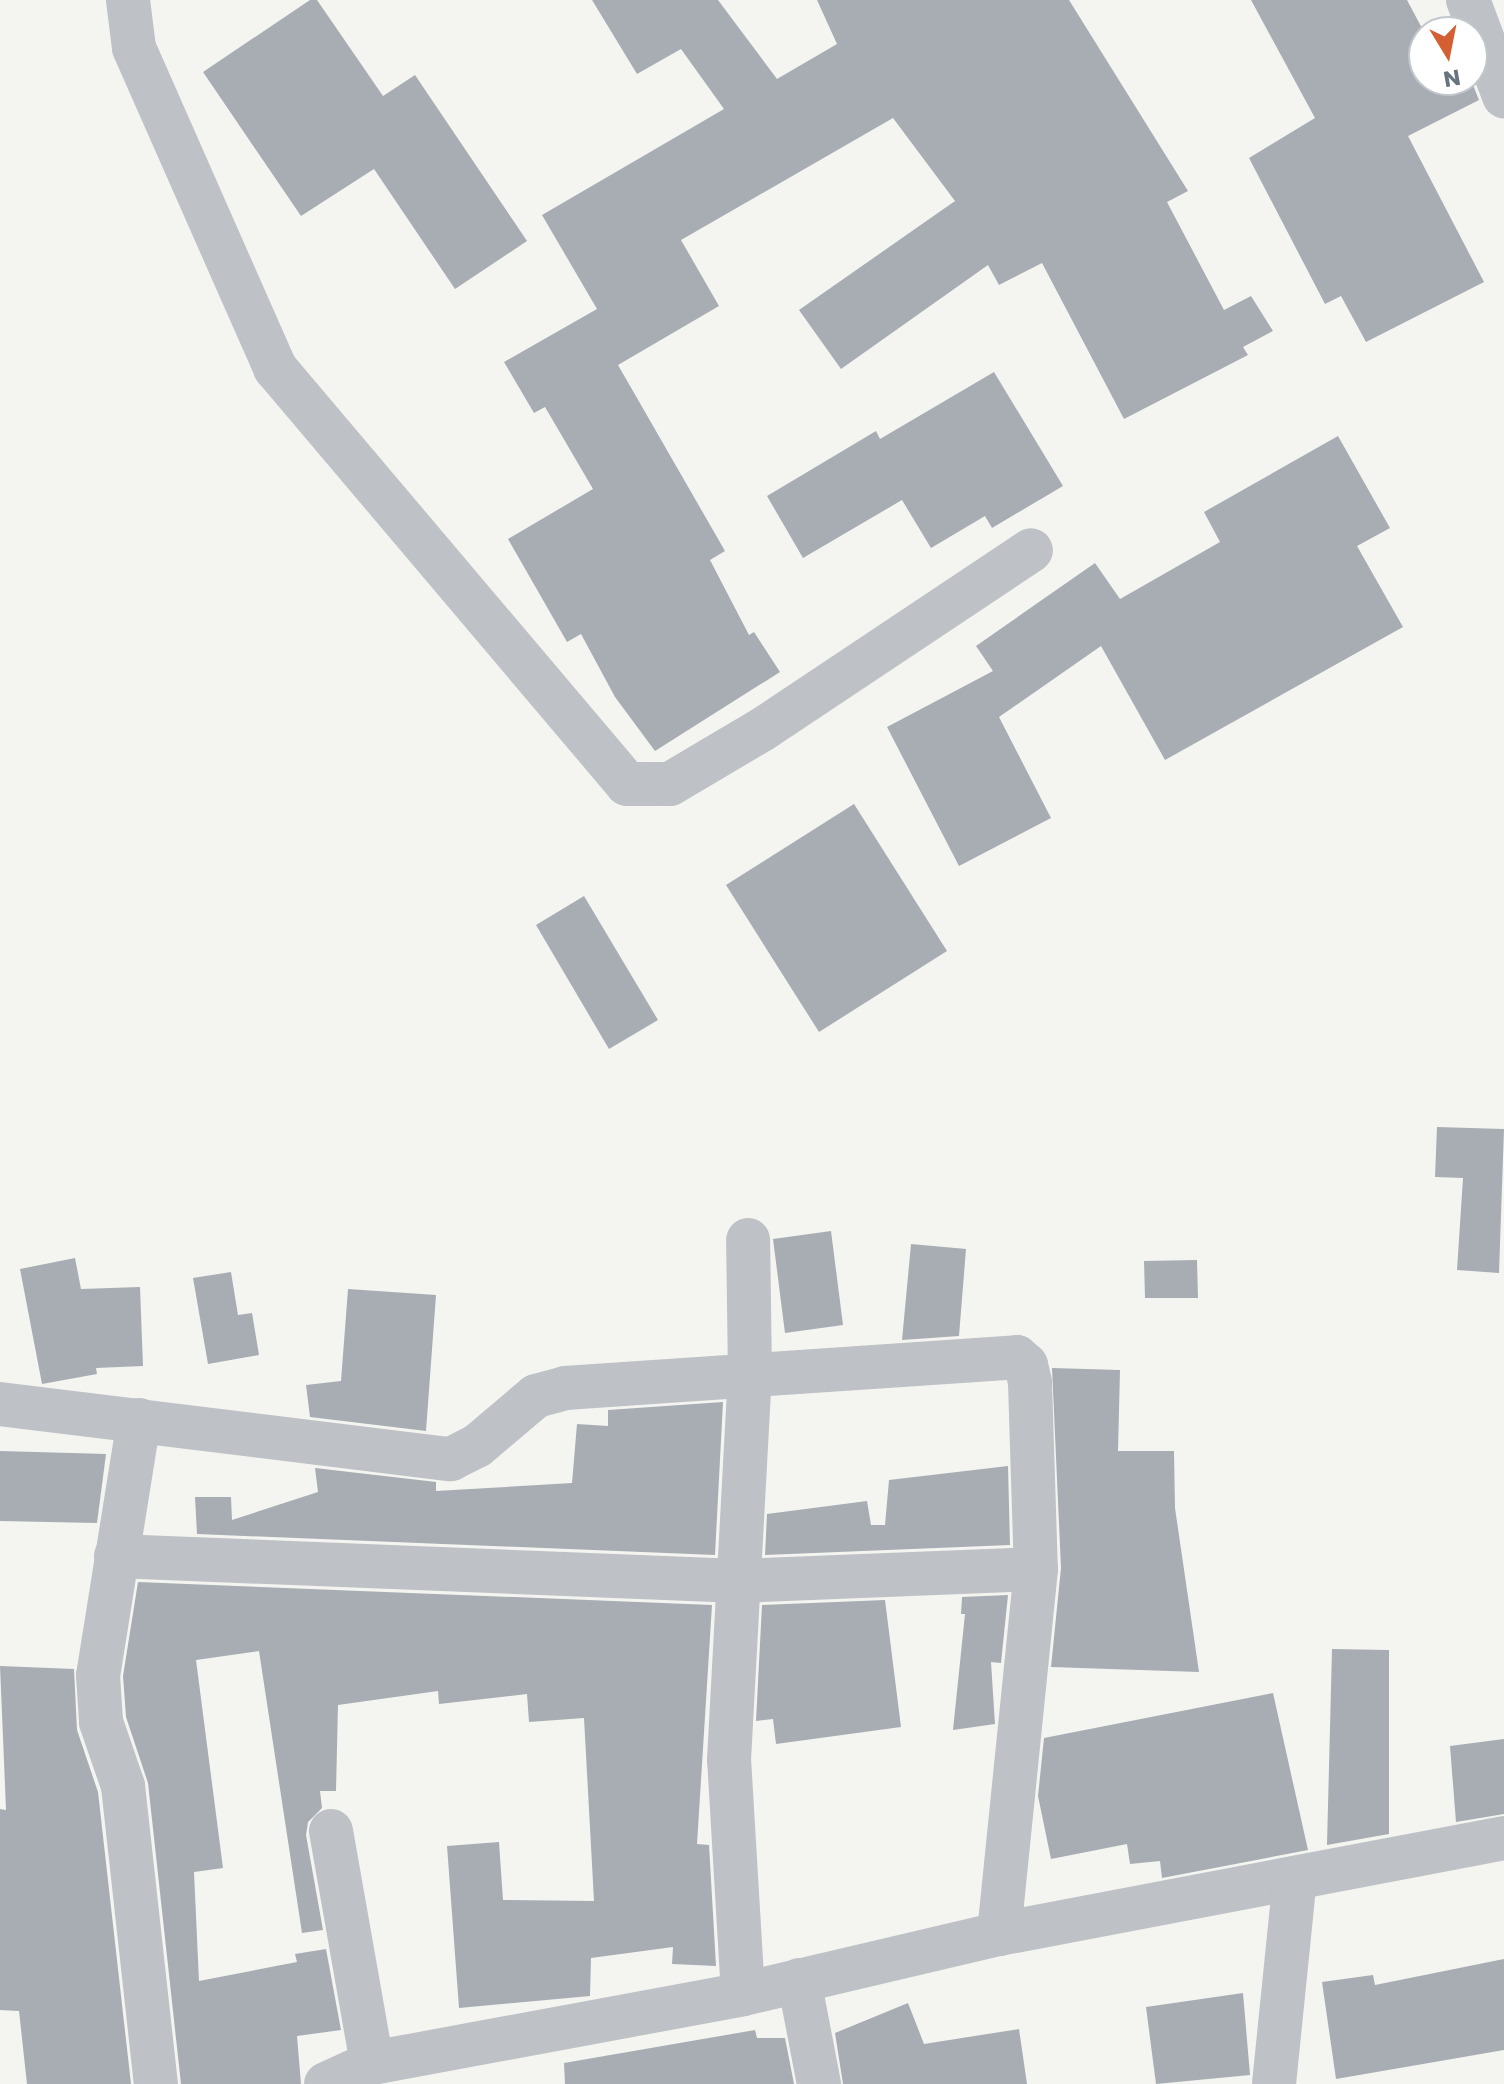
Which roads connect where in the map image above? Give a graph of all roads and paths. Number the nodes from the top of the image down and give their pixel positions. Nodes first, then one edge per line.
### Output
1 (128, 0) edge
2 (1468, 0) edge
3 (1504, 96) edge
4 (1031, 550) dead end
5 (748, 1240) dead end
6 (750, 1375) junction
7 (0, 1404) edge
8 (139, 1420) junction
9 (116, 1556) junction
10 (1036, 1569) junction
11 (739, 1581) junction
12 (331, 1831) dead end
13 (1504, 1838) edge
14 (1295, 1878) junction
15 (999, 1934) junction
16 (799, 1980) junction
17 (743, 1994) junction
18 (372, 2063) junction
19 (465, 2065) edge
20 (156, 2084) edge
21 (326, 2084) edge
22 (819, 2084) edge
23 (1274, 2084) edge

1 - 4 street
2 - 3 street
5 - 6 street
6 - 8 street
6 - 10 street
6 - 11 street
7 - 8 street
8 - 9 street
9 - 11 street
9 - 20 street
10 - 11 street
10 - 15 street
11 - 17 street
12 - 18 street
13 - 14 street
14 - 15 street
14 - 23 street
15 - 16 street
16 - 17 street
16 - 22 street
17 - 19 street
18 - 19 street
18 - 21 street

